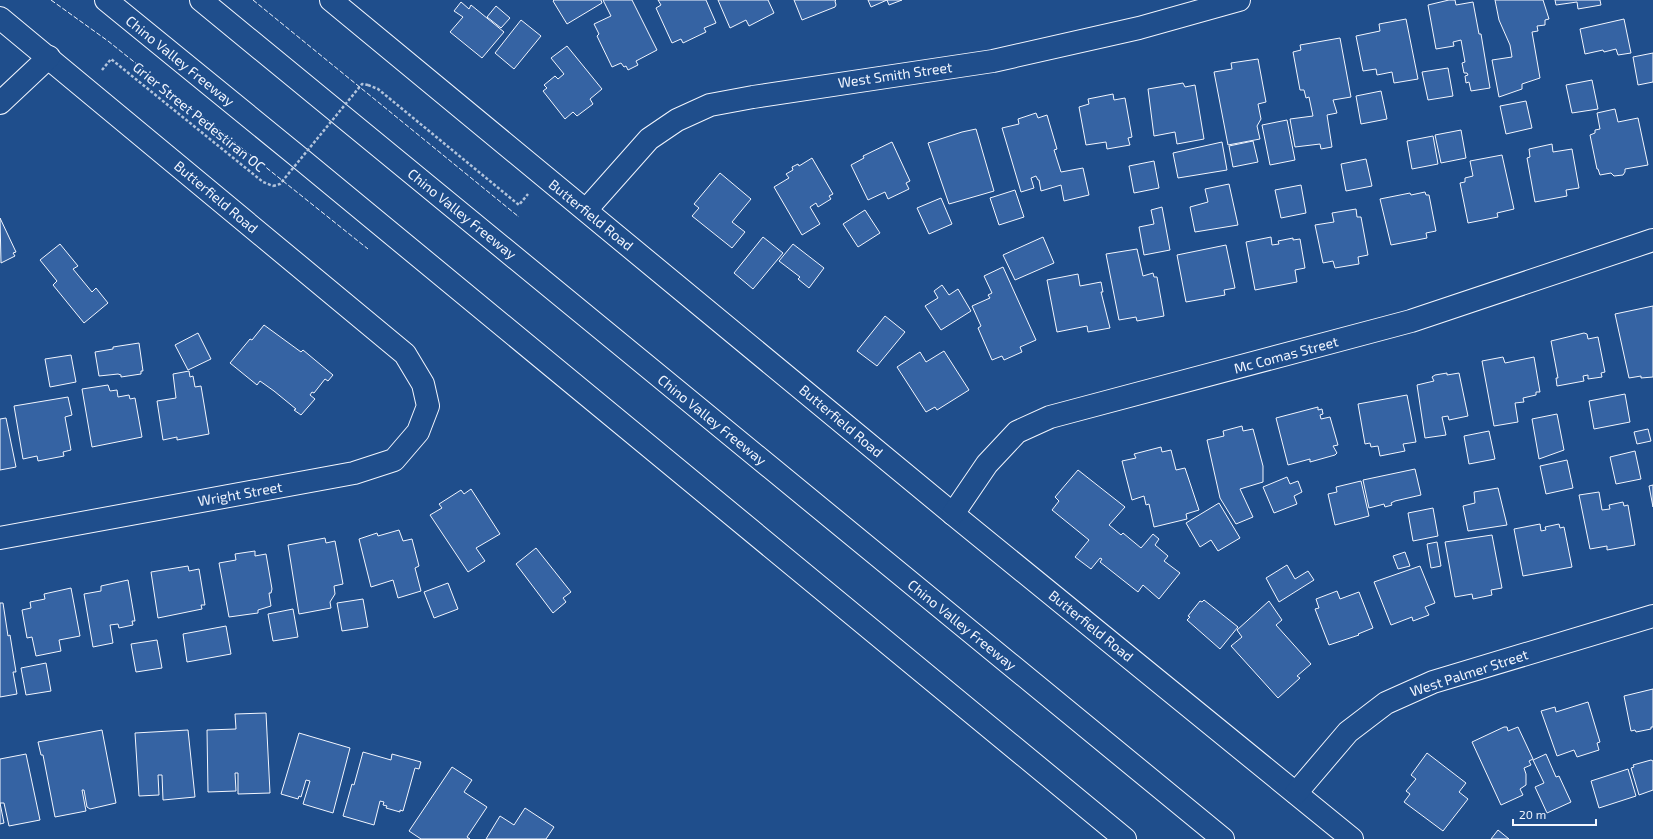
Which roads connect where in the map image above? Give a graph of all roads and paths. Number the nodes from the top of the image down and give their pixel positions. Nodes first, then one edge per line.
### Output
1 (106, 0) edge
2 (201, 0) edge
3 (331, 0) edge
4 (1239, 0) edge
5 (0, 18) edge
6 (49, 57) junction
7 (102, 70) dead end
8 (0, 104) edge
9 (531, 191) dead end
10 (586, 210) junction
11 (1653, 240) edge
12 (423, 384) joint
13 (953, 514) junction
14 (0, 538) edge
15 (1653, 616) edge
16 (1296, 793) junction
17 (1125, 839) edge
18 (1223, 839) edge
19 (1352, 839) edge

1 - 17 main road, Chino Valley Freeway
2 - 18 main road, Chino Valley Freeway
3 - 10 main road, Butterfield Road
4 - 10 main road, West Smith Street
5 - 6 main road, Butterfield Road
6 - 8 main road
6 - 12 main road, Butterfield Road
7 - 9 path, Grier Street Pedestiran OC, bridge
10 - 13 main road, Butterfield Road
11 - 13 main road, Mc Comas Street
12 - 14 main road, Wright Street
13 - 16 main road, Butterfield Road
15 - 16 main road, West Palmer Street
16 - 19 main road, Butterfield Road

